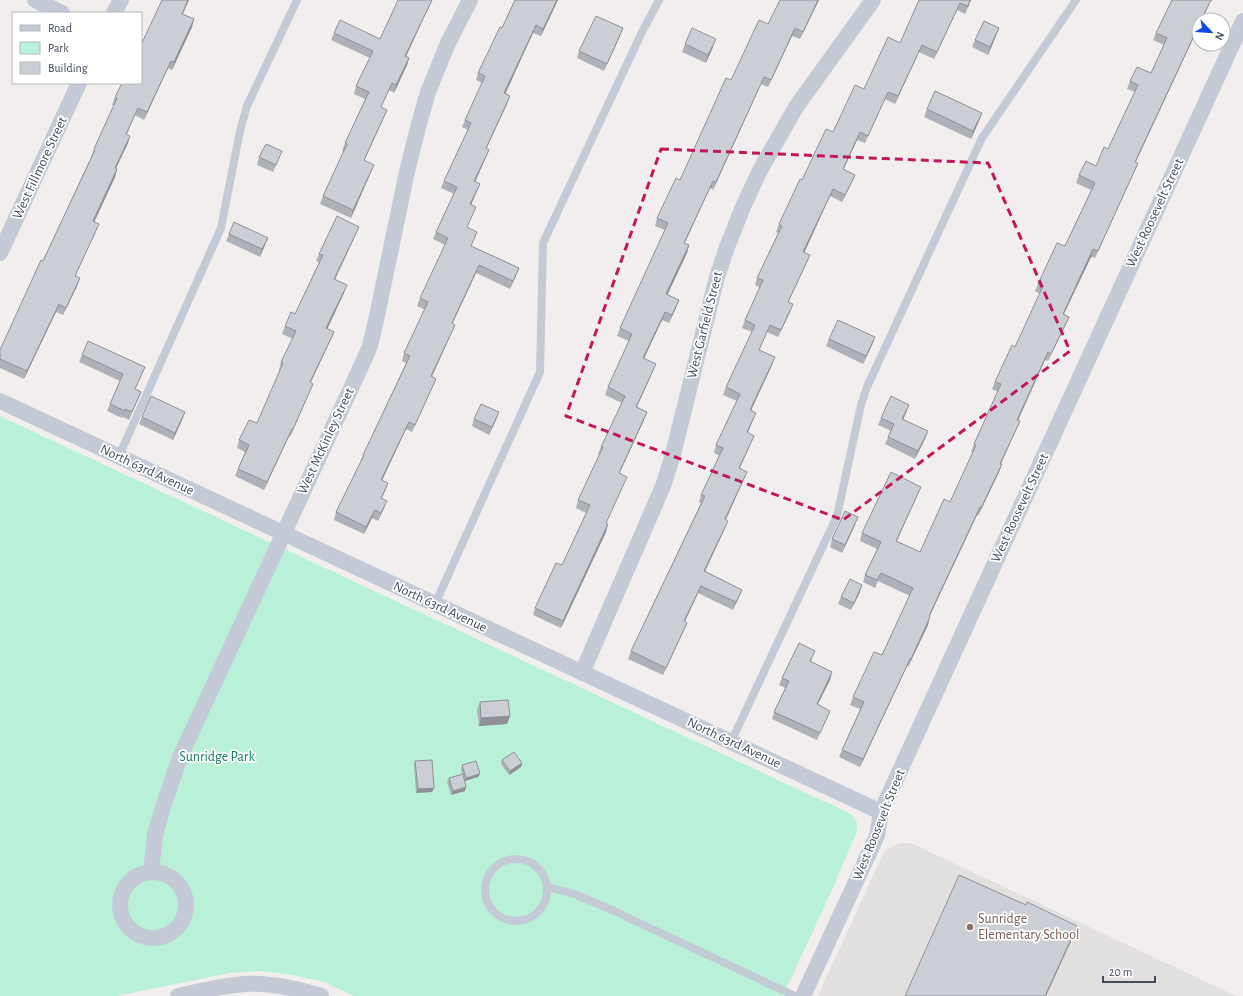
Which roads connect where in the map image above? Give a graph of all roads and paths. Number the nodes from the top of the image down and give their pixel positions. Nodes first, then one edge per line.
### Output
1 (35, 0) edge
2 (121, 0) edge
3 (297, 0) edge
4 (470, 0) edge
5 (659, 0) edge
6 (873, 0) edge
7 (1076, 0) edge
8 (60, 12) edge
9 (115, 12) edge
10 (1243, 21) edge
11 (79, 84) edge
12 (0, 253) edge
13 (0, 401) edge
14 (119, 456) junction
15 (283, 533) junction
16 (434, 604) junction
17 (582, 673) junction
18 (731, 742) junction
19 (881, 812) junction
20 (151, 872) junction
21 (548, 887) junction
22 (178, 996) edge
23 (321, 996) edge
24 (795, 996) edge
25 (803, 996) edge

1 - 8 street
2 - 9 street
3 - 14 lane
4 - 15 street, West McKinley Street
5 - 16 lane
6 - 17 street, West Garfield Street
7 - 18 lane
10 - 19 street, West Roosevelt Street
11 - 12 street, West Fillmore Street
13 - 14 street, North 63rd Avenue
14 - 15 street, North 63rd Avenue
15 - 16 street, North 63rd Avenue
15 - 20 street, West McKinley Street
16 - 17 street, North 63rd Avenue
17 - 18 street, North 63rd Avenue
18 - 19 street, North 63rd Avenue
19 - 25 street, West Roosevelt Street
20 - 20 street
21 - 21 lane
21 - 24 lane
22 - 23 street

